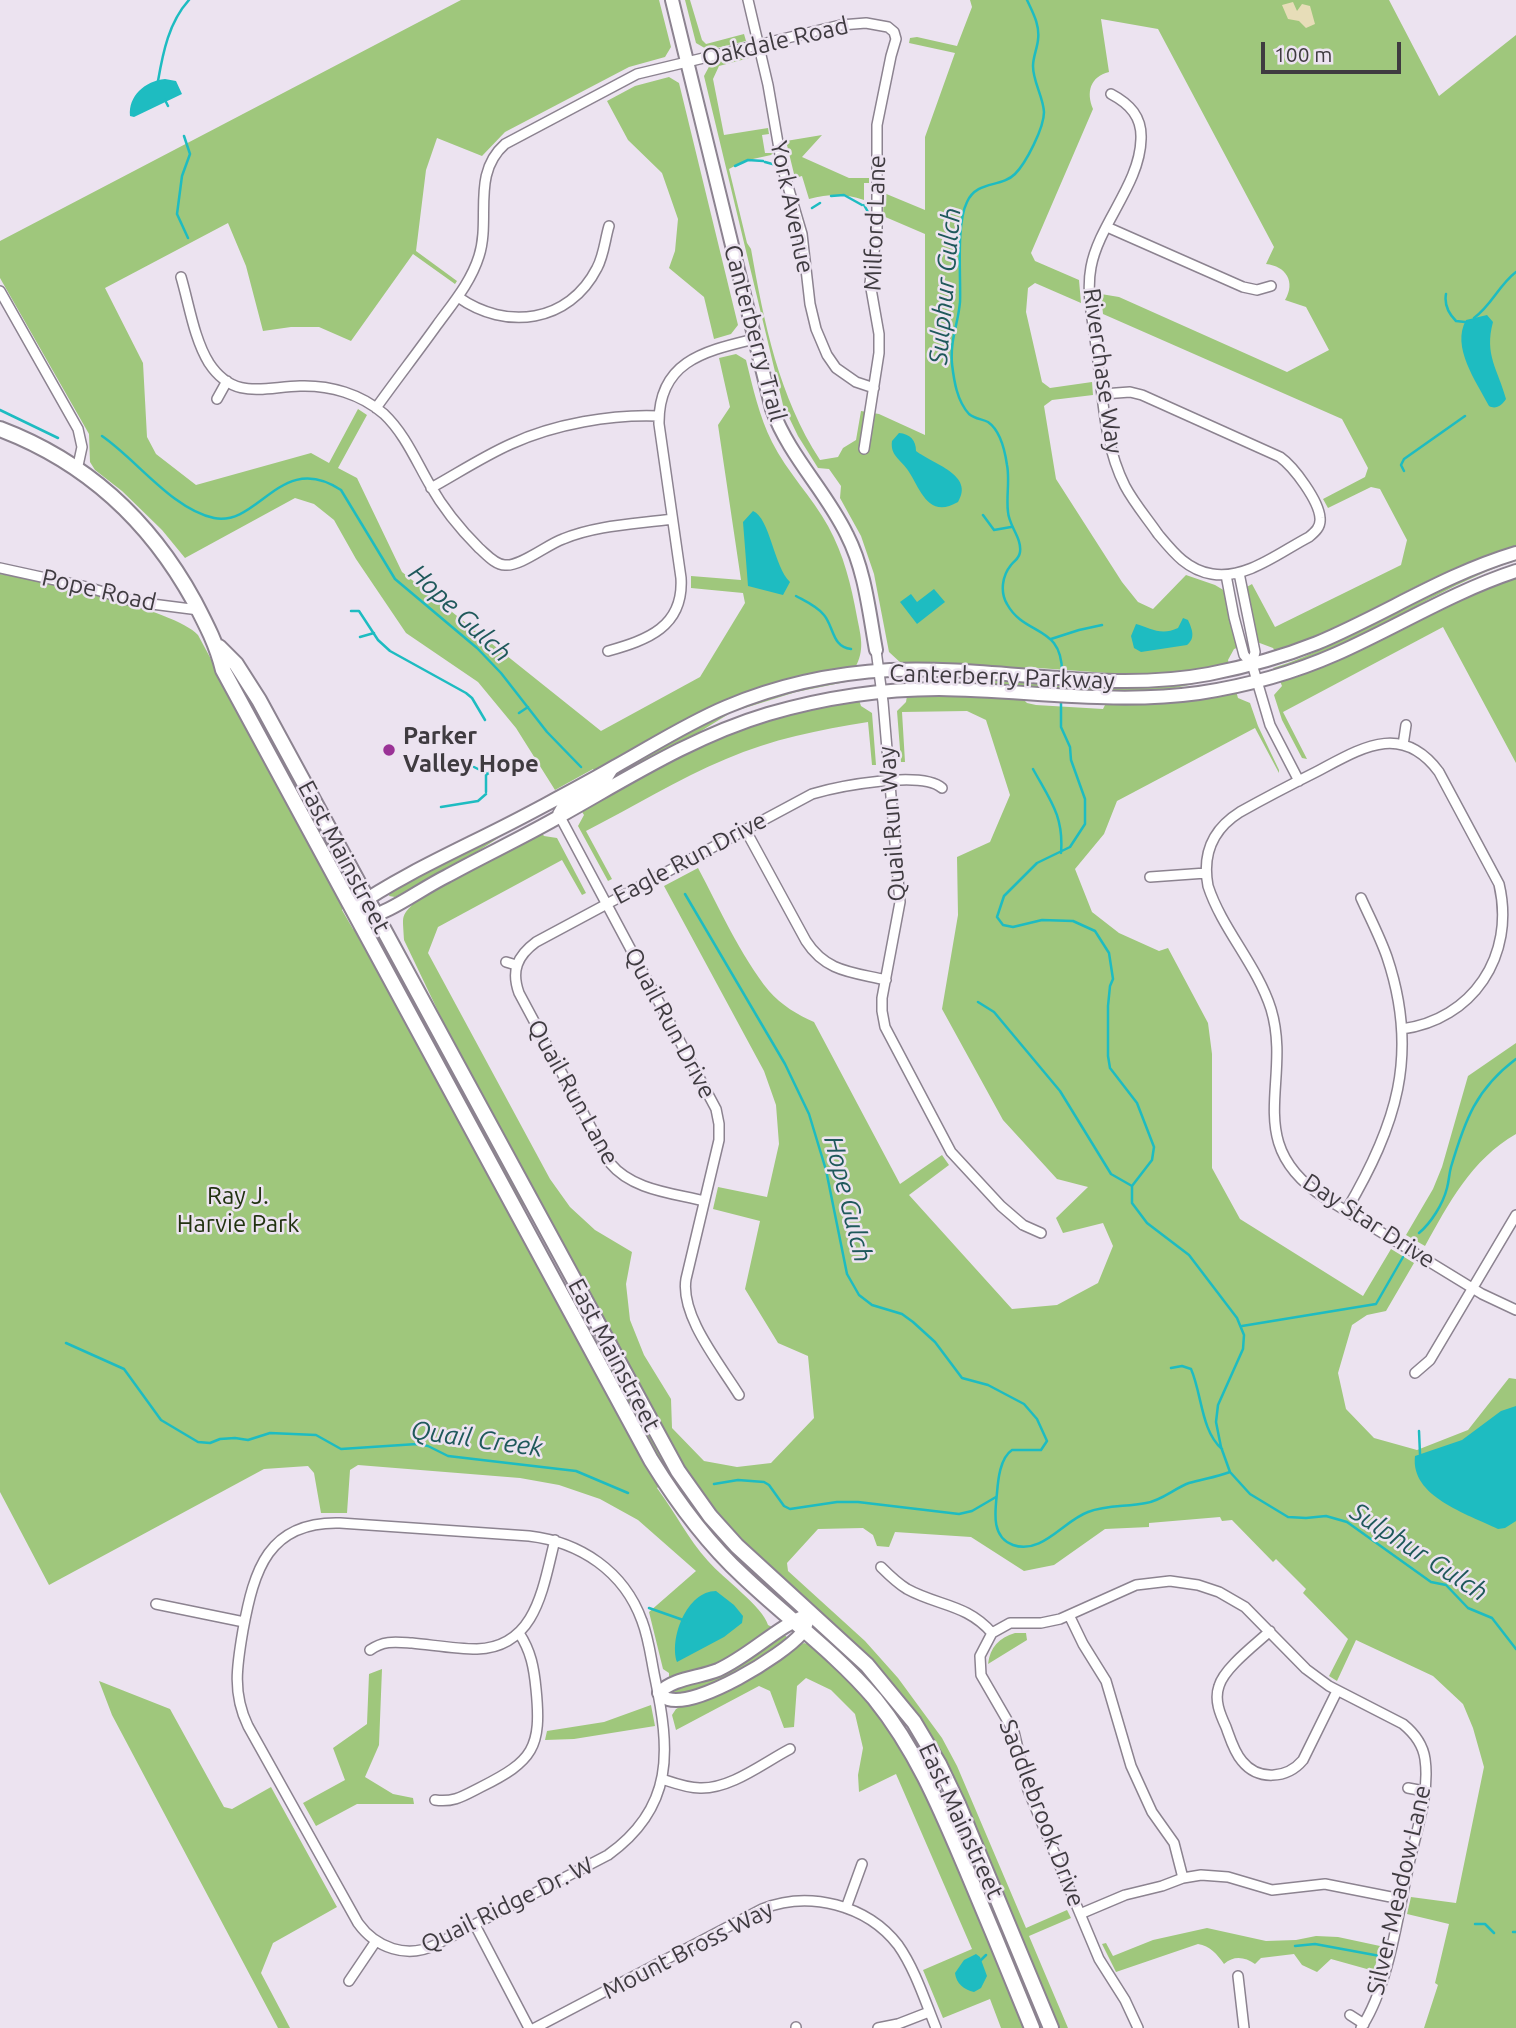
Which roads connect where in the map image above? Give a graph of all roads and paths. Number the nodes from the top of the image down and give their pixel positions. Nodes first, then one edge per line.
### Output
1 (672, 0) edge
2 (748, 0) edge
3 (896, 39) joint
4 (759, 44) junction
5 (687, 62) junction
6 (1111, 94) dead end
7 (608, 226) dead end
8 (1107, 228) junction
9 (181, 277) dead end
10 (1270, 286) dead end
11 (0, 291) edge
12 (458, 297) junction
13 (754, 339) junction
14 (228, 381) junction
15 (874, 388) junction
16 (1103, 394) junction
17 (217, 399) dead end
18 (376, 408) junction
19 (659, 416) junction
20 (0, 429) edge
21 (864, 449) dead end
22 (77, 470) junction
23 (431, 488) junction
24 (672, 519) junction
25 (1516, 553) edge
26 (0, 568) edge
27 (1516, 571) edge
28 (1239, 573) junction
29 (1226, 575) junction
30 (199, 610) junction
31 (218, 646) junction
32 (876, 650) joint
33 (608, 651) dead end
34 (1252, 664) junction
35 (879, 671) junction
36 (1257, 680) junction
37 (882, 692) junction
38 (1406, 725) dead end
39 (1403, 745) junction
40 (614, 768) junction
41 (1299, 780) junction
42 (890, 781) junction
43 (942, 788) dead end
44 (559, 817) junction
45 (745, 829) junction
46 (1206, 873) junction
47 (1150, 877) dead end
48 (1361, 898) dead end
49 (367, 899) junction
50 (606, 904) junction
51 (355, 915) junction
52 (376, 916) junction
53 (506, 961) dead end
54 (516, 965) junction
55 (886, 980) junction
56 (1402, 1028) junction
57 (704, 1201) junction
58 (1346, 1211) junction
59 (1516, 1215) edge
60 (1041, 1233) dead end
61 (1473, 1288) junction
62 (1516, 1310) edge
63 (1415, 1373) dead end
64 (739, 1395) dead end
65 (555, 1540) junction
66 (881, 1567) dead end
67 (156, 1604) dead end
68 (810, 1614) junction
69 (1069, 1615) junction
70 (792, 1621) junction
71 (244, 1622) junction
72 (804, 1631) junction
73 (1269, 1631) junction
74 (519, 1633) junction
75 (992, 1633) junction
76 (370, 1650) dead end
77 (1337, 1691) junction
78 (659, 1693) junction
79 (790, 1749) dead end
80 (662, 1779) junction
81 (1408, 1788) dead end
82 (1424, 1791) junction
83 (435, 1800) dead end
84 (862, 1864) dead end
85 (1183, 1878) junction
86 (1401, 1899) junction
87 (846, 1908) junction
88 (1080, 1914) junction
89 (475, 1925) junction
90 (376, 1941) junction
91 (1238, 1976) dead end
92 (349, 1981) dead end
93 (929, 2012) junction
94 (1350, 2015) dead end
95 (1363, 2026) edge
96 (529, 2028) edge
97 (535, 2028) edge
98 (878, 2028) edge
99 (936, 2028) edge
100 (1032, 2028) edge
101 (1051, 2028) edge
102 (1138, 2028) edge
103 (1244, 2028) edge

1 - 5 street, Canterberry Trail
2 - 4 street, York Avenue
3 - 4 street, Oakdale Road
3 - 15 street, Milford Lane
4 - 5 street, Oakdale Road
4 - 15 street, York Avenue
5 - 12 street, Oakdale Road
5 - 13 street, Canterberry Trail
6 - 8 street, Riverchase Way
7 - 12 street
8 - 10 street
8 - 16 street, Riverchase Way
9 - 14 street
11 - 22 street
12 - 18 street, Oakdale Road
13 - 19 street
13 - 32 street, Canterberry Trail
14 - 17 street
14 - 18 street
15 - 21 street, Milford Lane
16 - 28 street
16 - 29 street, Riverchase Way
18 - 23 street
19 - 23 street
19 - 24 street
20 - 22 main road, East Mainstreet
22 - 30 main road, East Mainstreet
23 - 24 street
24 - 33 street
25 - 34 street, Canterberry Parkway
26 - 30 street, Pope Road
27 - 36 street, Canterberry Parkway
28 - 29 street
28 - 34 street
29 - 34 street
30 - 31 main road, East Mainstreet
31 - 49 main road, East Mainstreet
31 - 51 main road, East Mainstreet
32 - 35 street, Canterberry Trail
34 - 35 street, Canterberry Parkway
34 - 36 street
35 - 37 street, Canterberry Trail
35 - 40 street, Canterberry Parkway
36 - 37 street, Canterberry Parkway
36 - 41 street
37 - 42 street, Quail Run Way
37 - 44 street, Canterberry Parkway
38 - 39 street
39 - 41 street
39 - 56 street
40 - 44 street
40 - 49 street, Canterberry Parkway
41 - 46 street
42 - 43 street, Eagle Run Drive
42 - 45 street, Eagle Run Drive
42 - 55 street, Quail Run Way
44 - 50 street, Quail Run Drive
44 - 52 street, Canterberry Parkway
45 - 50 street, Eagle Run Drive
45 - 55 street
46 - 47 street
46 - 58 street, Day Star Drive
48 - 56 street
49 - 51 street, Canterberry Parkway
49 - 52 main road, East Mainstreet
50 - 54 street, Eagle Run Drive
50 - 57 street, Quail Run Drive
51 - 52 street, Canterberry Parkway
51 - 70 main road, East Mainstreet
52 - 68 main road, East Mainstreet
53 - 54 street
54 - 57 street, Quail Run Lane
55 - 60 street, Quail Run Way
56 - 58 street
57 - 64 street, Quail Run Drive
58 - 61 street, Day Star Drive
59 - 61 street
61 - 62 street, Day Star Drive
61 - 63 street
65 - 71 street, Quail Ridge Dr. W
65 - 74 street
65 - 78 street, Quail Ridge Dr. W
66 - 75 street
67 - 71 street
68 - 70 street
68 - 72 street
68 - 101 main road, East Mainstreet
69 - 73 street, Silver Meadow Lane
69 - 75 street
69 - 85 street
70 - 72 main road, East Mainstreet
70 - 78 street
71 - 90 street, Quail Ridge Dr. W
72 - 78 street
72 - 100 main road, East Mainstreet
73 - 77 street, Silver Meadow Lane
73 - 77 street
74 - 76 street
74 - 83 street
75 - 88 street, Saddlebrook Drive
77 - 82 street, Silver Meadow Lane
78 - 80 street, Quail Ridge Dr. W
79 - 80 street
80 - 89 street, Quail Ridge Dr. W
81 - 82 street
82 - 86 street, Silver Meadow Lane
84 - 87 street
85 - 86 street
85 - 88 street
86 - 95 street, Silver Meadow Lane
87 - 93 street, Mount Bross Way
87 - 97 street, Mount Bross Way
88 - 102 street, Saddlebrook Drive
89 - 90 street, Quail Ridge Dr. W
89 - 96 street
90 - 92 street
91 - 103 street
93 - 98 street
93 - 99 street, Mount Bross Way
94 - 95 street

